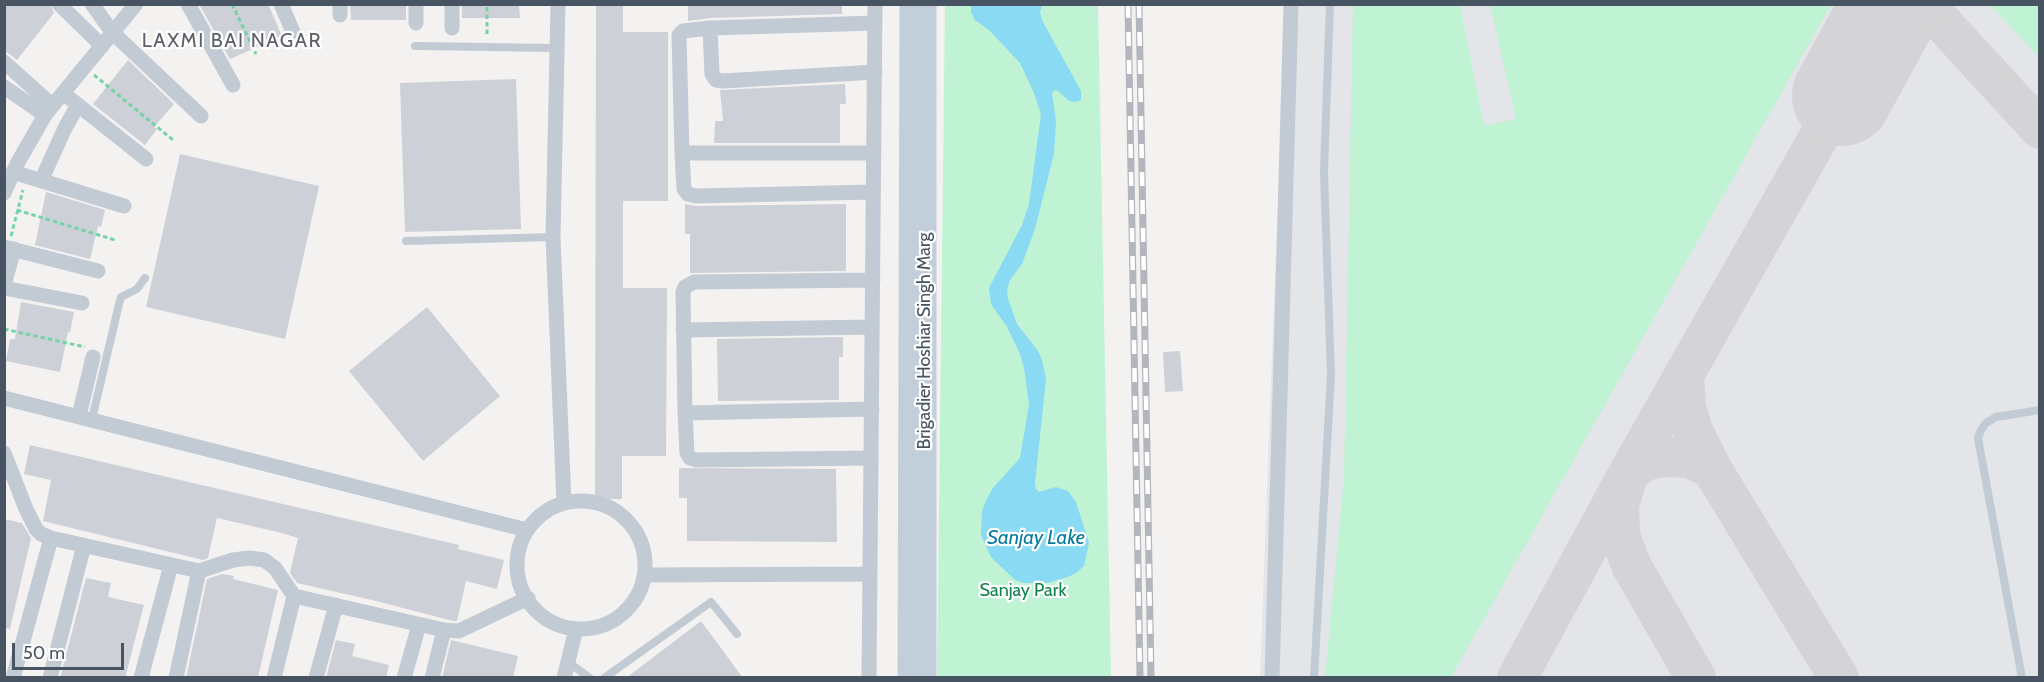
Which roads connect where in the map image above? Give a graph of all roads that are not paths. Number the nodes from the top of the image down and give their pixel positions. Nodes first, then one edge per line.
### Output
1 (59, 4) edge
2 (92, 4) edge
3 (136, 4) edge
4 (148, 4) edge
5 (188, 4) edge
6 (281, 4) edge
7 (416, 4) edge
8 (452, 4) edge
9 (558, 4) edge
10 (875, 4) edge
11 (910, 4) edge
12 (926, 4) edge
13 (1291, 4) edge
14 (1330, 4) edge
15 (416, 23) dead end
16 (875, 23) junction
17 (452, 28) dead end
18 (710, 28) junction
19 (293, 32) dead end
20 (116, 36) junction
21 (102, 46) junction
22 (416, 46) dead end
23 (556, 48) junction
24 (4, 62) edge
25 (875, 72) junction
26 (233, 85) dead end
27 (4, 87) edge
28 (63, 93) junction
29 (78, 105) junction
30 (49, 110) junction
31 (201, 116) dead end
32 (682, 153) junction
33 (874, 153) junction
34 (146, 159) dead end
35 (9, 174) edge
36 (41, 181) junction
37 (873, 192) junction
38 (124, 206) dead end
39 (553, 237) junction
40 (406, 241) dead end
41 (9, 248) edge
42 (98, 271) dead end
43 (145, 278) dead end
44 (873, 280) junction
45 (4, 287) edge
46 (82, 303) dead end
47 (872, 327) junction
48 (683, 330) junction
49 (89, 352) road end
50 (4, 398) edge
51 (872, 409) junction
52 (2040, 410) edge
53 (685, 413) junction
54 (86, 418) junction
55 (4, 453) edge
56 (871, 458) junction
57 (564, 503) junction
58 (527, 530) junction
59 (51, 538) junction
60 (84, 545) junction
61 (171, 565) junction
62 (199, 571) junction
63 (870, 574) junction
64 (645, 575) junction
65 (294, 596) junction
66 (528, 598) junction
67 (336, 605) junction
68 (419, 625) junction
69 (576, 629) junction
70 (444, 630) junction
71 (737, 634) dead end
72 (568, 662) junction
73 (586, 676) edge
74 (13, 678) edge
75 (50, 678) edge
76 (141, 678) edge
77 (176, 678) edge
78 (274, 678) edge
79 (316, 678) edge
80 (404, 678) edge
81 (432, 678) edge
82 (564, 678) edge
83 (604, 678) edge
84 (869, 678) edge
85 (908, 678) edge
86 (926, 678) edge
87 (1272, 678) edge
88 (1314, 678) edge
89 (2022, 678) edge

1 - 21 street
2 - 20 street
3 - 20 street
4 - 20 street
5 - 26 street
6 - 19 street
7 - 15 street
8 - 17 street
9 - 23 street
10 - 16 street
11 - 85 street, Brigadier Hoshiar Singh Marg
12 - 86 street, Brigadier Hoshiar Singh Marg
13 - 87 street
14 - 88 lane
16 - 18 street
16 - 25 street
18 - 25 street
18 - 32 street
20 - 21 street
20 - 31 street
21 - 28 street
22 - 23 lane
23 - 39 street
24 - 30 street
25 - 33 street
27 - 30 street
28 - 29 street
28 - 30 street
29 - 34 street
29 - 36 street
30 - 35 street
32 - 33 street
32 - 37 street
33 - 37 street
35 - 36 street
36 - 38 street
37 - 44 street
39 - 40 lane
39 - 57 street
41 - 42 street
41 - 45 street
43 - 54 lane
44 - 47 street
44 - 48 street
45 - 46 street
47 - 48 street
47 - 51 street
48 - 53 street
49 - 54 street
50 - 54 street
51 - 53 street
51 - 56 street
52 - 89 lane
53 - 56 street
54 - 58 street
55 - 59 street
56 - 63 street
57 - 58 street
57 - 64 street
58 - 66 street
59 - 60 street
59 - 74 street
60 - 61 street
60 - 75 street
61 - 62 street
61 - 76 street
62 - 65 street
62 - 77 street
63 - 64 street
63 - 84 street
64 - 69 street
65 - 67 street
65 - 78 street
66 - 69 street
66 - 70 street
67 - 68 street
67 - 79 street
68 - 70 street
68 - 80 street
69 - 72 street
70 - 81 street
71 - 83 lane
72 - 73 lane
72 - 82 street

